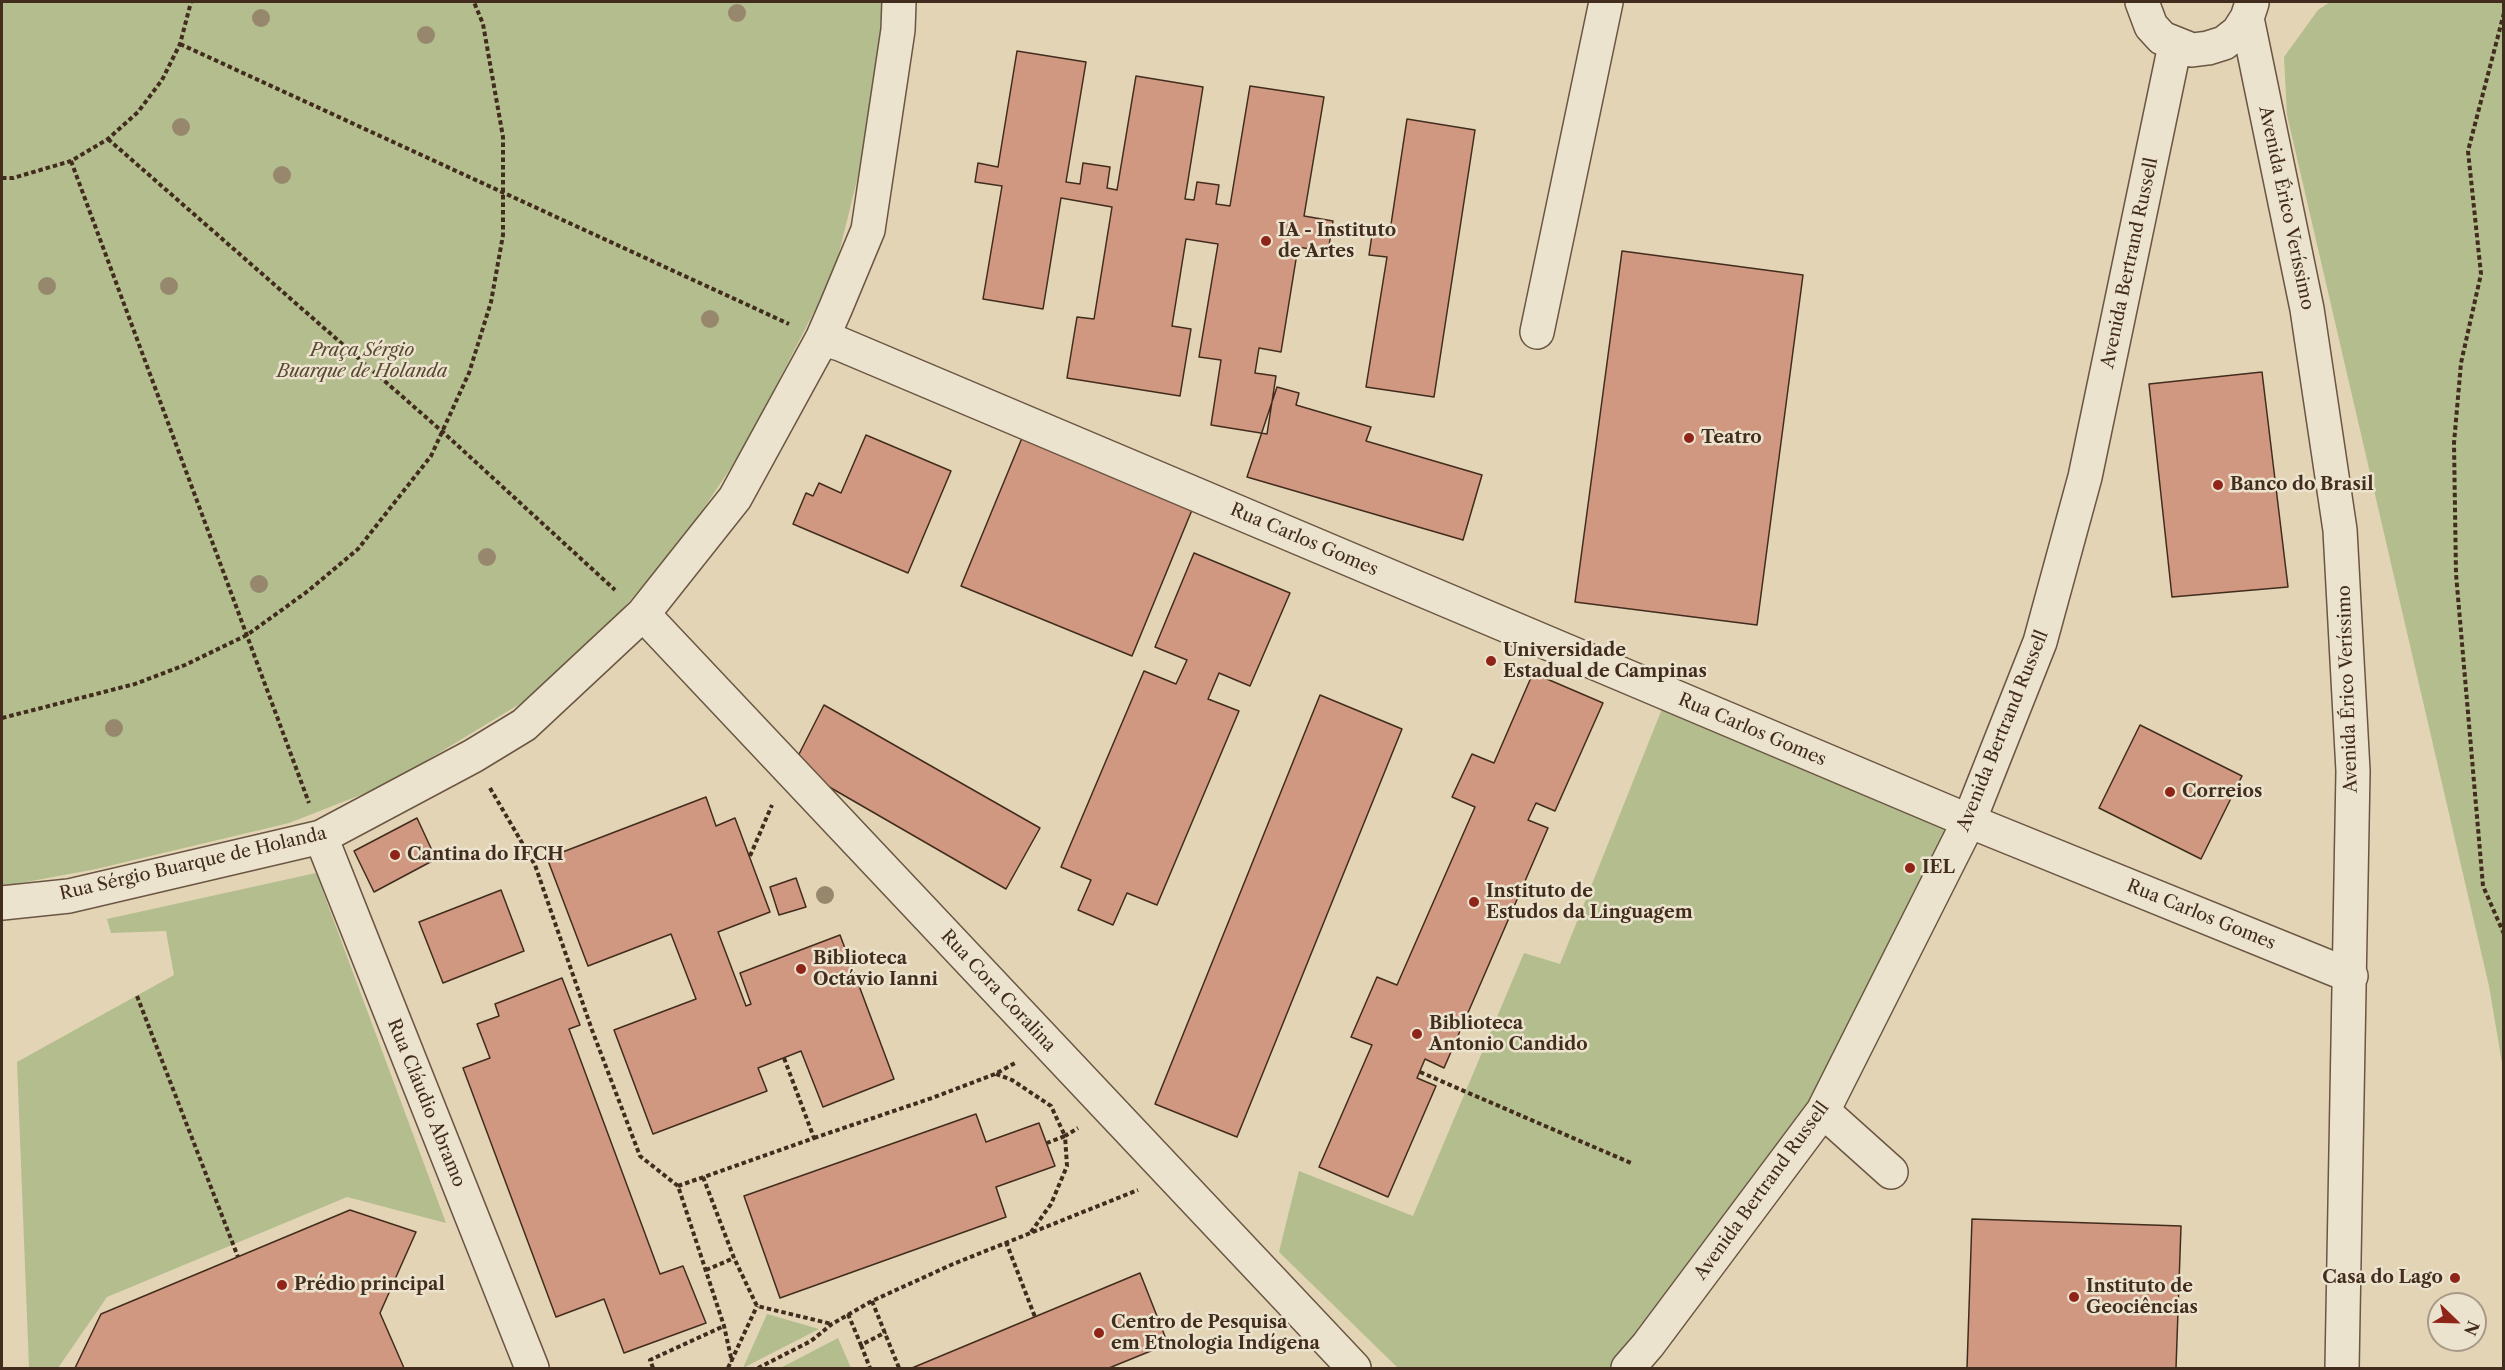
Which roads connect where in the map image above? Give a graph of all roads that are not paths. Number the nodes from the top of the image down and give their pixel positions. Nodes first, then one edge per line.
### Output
1 (899, 2) edge
2 (1606, 2) edge
3 (2142, 2) edge
4 (2250, 10) edge
5 (2175, 45) junction
6 (1537, 332) dead end
7 (822, 339) junction
8 (642, 614) junction
9 (1969, 821) junction
10 (321, 837) junction
11 (2, 903) edge
12 (2351, 976) junction
13 (1823, 1111) junction
14 (1891, 1172) dead end
15 (532, 1368) edge
16 (1354, 1368) edge
17 (1628, 1368) edge
18 (2342, 1368) edge

1 - 7 street, Rua Sérgio Buarque de Holanda
2 - 6 street
3 - 5 street
4 - 5 street
4 - 12 street, Avenida Érico Veríssimo
5 - 9 street, Avenida Bertrand Russell
7 - 8 street, Rua Sérgio Buarque de Holanda
7 - 9 street, Rua Carlos Gomes
8 - 10 street, Rua Sérgio Buarque de Holanda
8 - 16 street, Rua Cora Coralina
9 - 12 street, Rua Carlos Gomes
9 - 13 street, Avenida Bertrand Russell
10 - 11 street, Rua Sérgio Buarque de Holanda
10 - 15 street, Rua Cláudio Abramo
12 - 18 street, Avenida Érico Veríssimo
13 - 14 street
13 - 17 street, Avenida Bertrand Russell

